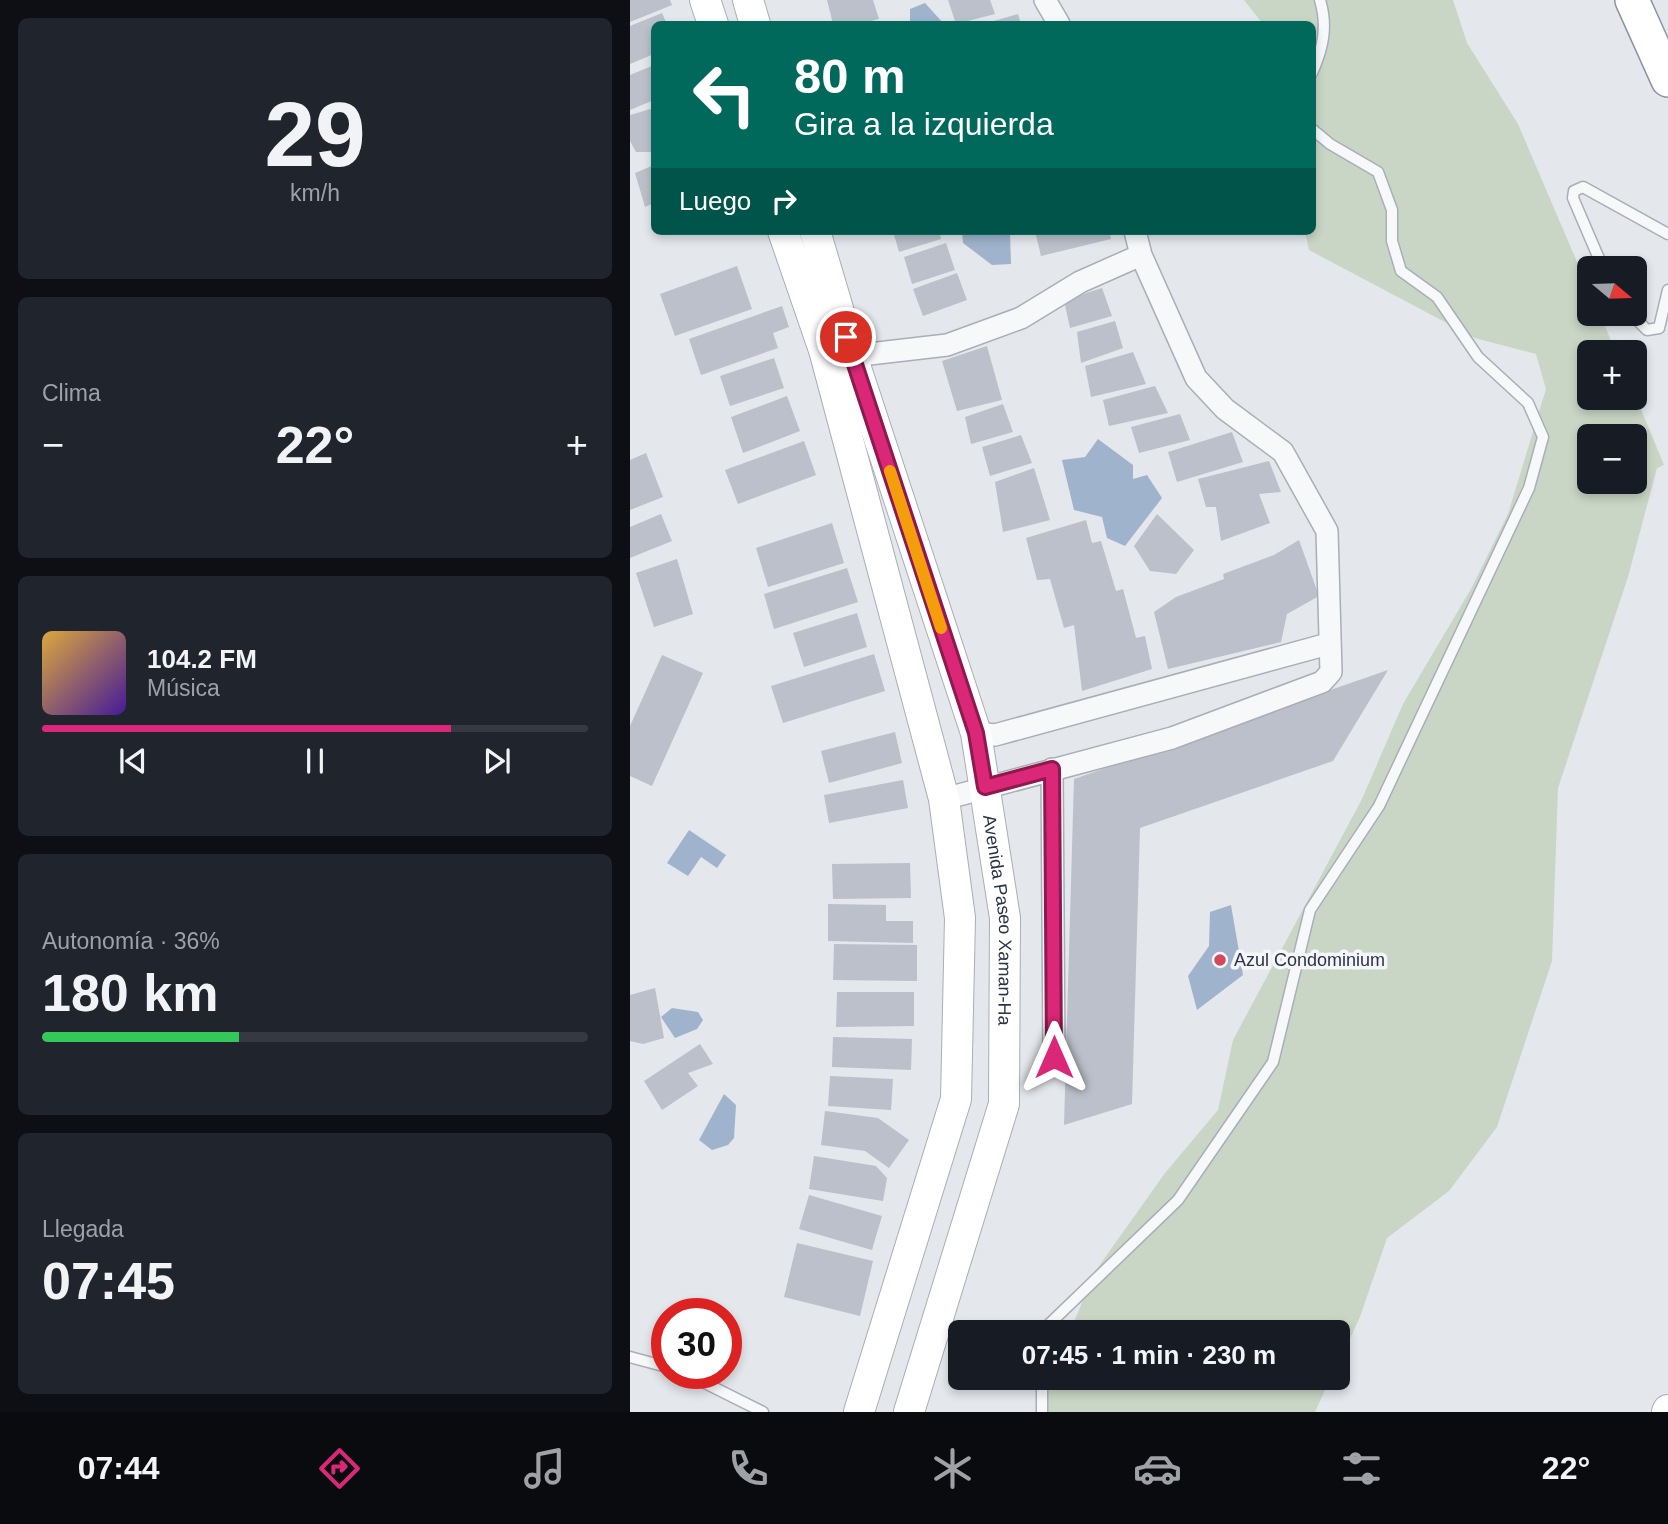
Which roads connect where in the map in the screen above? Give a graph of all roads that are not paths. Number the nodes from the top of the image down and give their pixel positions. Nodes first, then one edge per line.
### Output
1 (705, 0) edge
2 (748, 0) edge
3 (1045, 0) edge
4 (1320, 0) edge
5 (1632, 0) edge
6 (712, 21) edge
7 (754, 21) edge
8 (1057, 21) edge
9 (1316, 65) edge
10 (1668, 80) edge
11 (1316, 133) edge
12 (1668, 234) edge
13 (784, 235) edge
14 (816, 235) edge
15 (1136, 235) edge
16 (1141, 255) junction
17 (1598, 256) edge
18 (1668, 290) edge
19 (1643, 326) edge
20 (852, 356) junction
21 (1328, 644) junction
22 (976, 733) junction
23 (1052, 769) junction
24 (985, 787) junction
25 (944, 799) junction
26 (1054, 1057) dead end
27 (1053, 1320) edge
28 (630, 1357) edge
29 (651, 1363) edge
30 (717, 1389) edge
31 (1041, 1390) edge
32 (763, 1412) edge
33 (859, 1412) edge
34 (909, 1412) edge
35 (1042, 1412) edge

1 - 6 main road
2 - 7 main road
3 - 8 street
4 - 9 lane
5 - 10 highway
11 - 27 lane
12 - 17 lane
13 - 25 main road, Avenida Paseo Xaman-Ha
14 - 20 main road, Avenida Paseo Xaman-Ha
15 - 16 street
16 - 20 street
16 - 21 street
18 - 19 lane
20 - 22 main road, Avenida Paseo Xaman-Ha
21 - 22 street
21 - 23 street
22 - 24 main road, Avenida Paseo Xaman-Ha
23 - 24 street
23 - 26 street
24 - 25 street
24 - 34 main road, Avenida Paseo Xaman-Ha
25 - 33 main road, Avenida Paseo Xaman-Ha
28 - 29 lane
30 - 32 lane
31 - 35 lane

